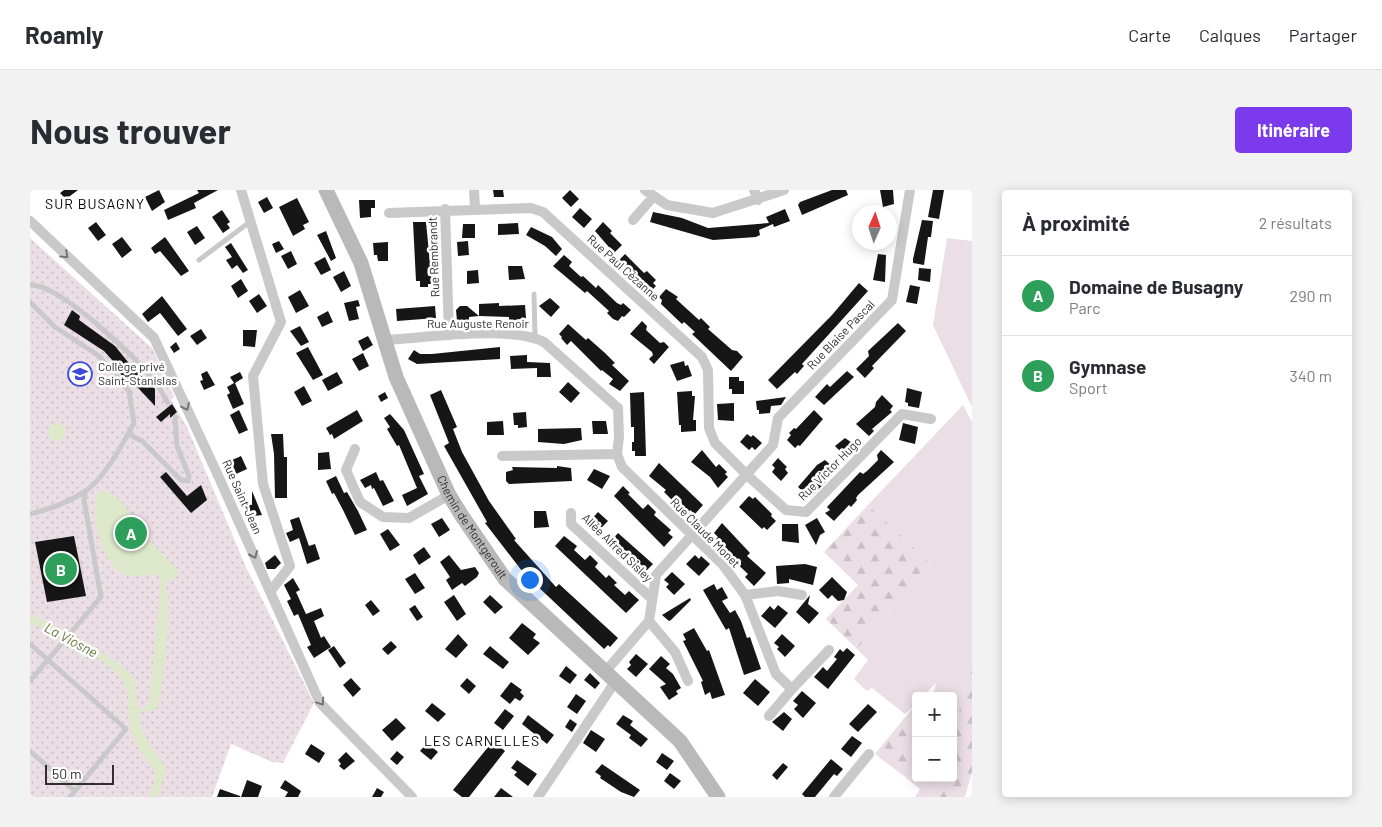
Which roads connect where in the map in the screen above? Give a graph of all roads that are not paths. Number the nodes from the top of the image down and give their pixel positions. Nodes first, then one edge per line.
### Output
1 (241, 190) edge
2 (326, 190) edge
3 (474, 190) edge
4 (784, 190) edge
5 (910, 190) edge
6 (771, 192) edge
7 (649, 193) edge
8 (756, 195) edge
9 (475, 208) junction
10 (445, 209) junction
11 (389, 213) dead end
12 (633, 220) dead end
13 (30, 221) edge
14 (252, 221) junction
15 (199, 260) dead end
16 (30, 285) edge
17 (534, 294) dead end
18 (30, 302) edge
19 (449, 335) junction
20 (535, 337) junction
21 (385, 340) junction
22 (168, 404) dead end
23 (175, 417) dead end
24 (931, 418) dead end
25 (128, 434) junction
26 (355, 449) dead end
27 (617, 454) junction
28 (502, 456) dead end
29 (747, 475) junction
30 (85, 492) junction
31 (449, 495) junction
32 (571, 513) dead end
33 (30, 514) edge
34 (692, 536) junction
35 (270, 592) junction
36 (745, 595) junction
37 (802, 595) dead end
38 (651, 598) junction
39 (649, 621) junction
40 (30, 644) edge
41 (829, 650) dead end
42 (46, 660) junction
43 (610, 677) junction
44 (688, 680) dead end
45 (30, 681) edge
46 (792, 689) junction
47 (769, 716) dead end
48 (30, 751) edge
49 (868, 754) dead end
50 (75, 791) junction
51 (70, 797) edge
52 (412, 797) edge
53 (538, 797) edge
54 (718, 797) edge
55 (834, 797) edge

1 - 14 street
2 - 21 street, Chemin de Montgeroult
3 - 9 street
4 - 6 street
5 - 29 street, Rue Blaise Pascal
6 - 8 street
7 - 8 street
7 - 12 street
9 - 10 street, Rue Paul Cézanne
9 - 29 street, Rue Paul Cézanne
10 - 11 street, Rue Paul Cézanne
10 - 19 street, Rue Rembrandt
13 -> 35 street, Rue Saint-Jean
14 - 15 lane
14 - 35 street
16 - 22 lane
17 - 20 lane
18 - 25 lane
19 - 20 street, Rue Auguste Renoir
19 - 21 street, Rue Auguste Renoir
20 - 27 street, Rue Auguste Renoir
21 - 31 street, Chemin de Montgeroult
23 - 25 lane
24 - 29 street, Rue Victor Hugo
25 - 30 lane
26 - 31 street
27 - 28 street
27 - 34 street, Rue Claude Monet
29 - 34 street, Rue Blaise Pascal
30 - 33 lane
30 - 42 lane
31 - 43 street, Chemin de Montgeroult
32 - 38 street, Allée Alfred Sisley
34 - 36 street, Rue Claude Monet
34 - 38 street, Rue Blaise Pascal
35 -> 52 street, Rue Saint-Jean
36 - 37 street
36 - 46 street, Rue Claude Monet
38 - 39 street, Rue Blaise Pascal
39 - 43 street
39 - 44 street
40 - 42 lane
41 - 46 street
42 - 45 lane
42 - 50 lane
43 - 53 street
43 - 54 street, Chemin de Montgeroult
46 - 47 street
48 - 50 lane
49 - 55 street
50 - 51 lane

